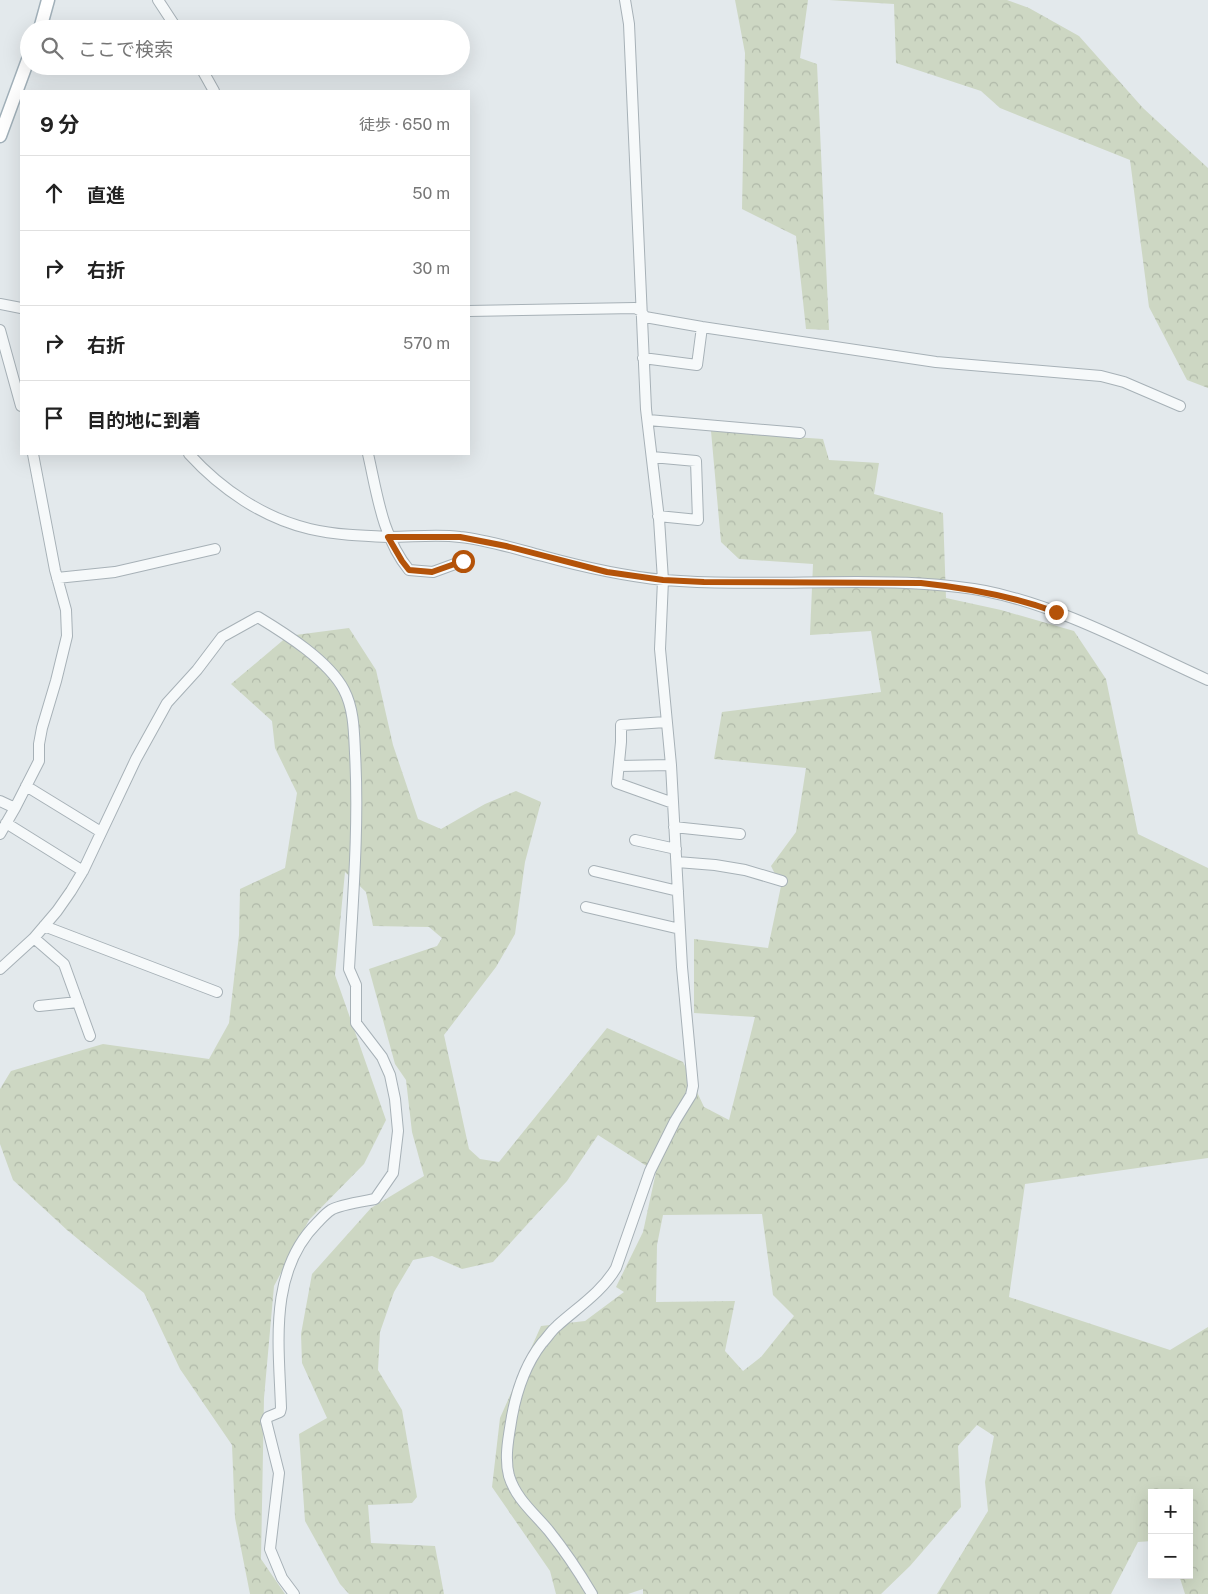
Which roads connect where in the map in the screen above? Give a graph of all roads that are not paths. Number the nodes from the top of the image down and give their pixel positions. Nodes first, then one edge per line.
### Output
1 (48, 0) edge
2 (158, 0) edge
3 (625, 0) edge
4 (42, 20) edge
5 (171, 20) edge
6 (22, 75) edge
7 (205, 75) edge
8 (213, 90) edge
9 (0, 134) edge
10 (0, 304) edge
11 (20, 308) edge
12 (470, 310) edge
13 (641, 311) junction
14 (702, 327) junction
15 (0, 330) edge
16 (644, 358) junction
17 (20, 402) edge
18 (1180, 406) dead end
19 (648, 420) junction
20 (800, 433) dead end
21 (33, 455) edge
22 (190, 455) edge
23 (368, 455) edge
24 (652, 457) junction
25 (658, 516) junction
26 (388, 537) junction
27 (215, 549) dead end
28 (463, 561) dead end
29 (57, 578) junction
30 (663, 580) junction
31 (1208, 680) edge
32 (666, 722) junction
33 (671, 765) junction
34 (619, 766) junction
35 (26, 786) junction
36 (0, 801) edge
37 (673, 803) junction
38 (15, 808) junction
39 (6, 823) junction
40 (674, 827) junction
41 (101, 832) junction
42 (0, 834) edge
43 (740, 834) dead end
44 (635, 840) dead end
45 (676, 849) junction
46 (677, 862) junction
47 (82, 871) junction
48 (594, 871) dead end
49 (782, 881) dead end
50 (678, 891) junction
51 (586, 907) dead end
52 (44, 926) junction
53 (680, 929) junction
54 (34, 938) junction
55 (0, 968) edge
56 (216, 992) dead end
57 (78, 1002) junction
58 (39, 1006) dead end
59 (90, 1036) dead end
60 (294, 1594) edge
61 (592, 1594) edge

1 - 4 main road
2 - 5 street
3 - 13 street
6 - 9 main road
7 - 8 street
10 - 11 street
12 - 13 street
13 - 14 street
13 - 16 street
14 - 16 street
14 - 18 street
15 - 17 street
16 - 19 street
19 - 20 street
19 - 24 street
21 - 29 street
22 - 26 street
23 - 26 street
24 - 25 street
24 - 25 street
25 - 30 street
26 - 28 street
26 - 30 street
27 - 29 street
29 - 35 street
30 - 31 street
30 - 32 street
32 - 33 street
32 - 34 street
33 - 34 street
33 - 37 street
34 - 37 street
35 - 38 street
35 - 41 street
36 - 38 street
37 - 40 street
38 - 39 street
39 - 42 street
39 - 47 street
40 - 43 street
40 - 45 street
41 - 47 street
41 - 60 street
44 - 45 street
45 - 46 street
46 - 49 street
46 - 50 street
47 - 52 street
48 - 50 street
50 - 53 street
51 - 53 street
52 - 54 street
52 - 56 street
53 - 61 street
54 - 55 street
54 - 57 street
57 - 58 street
57 - 59 street

